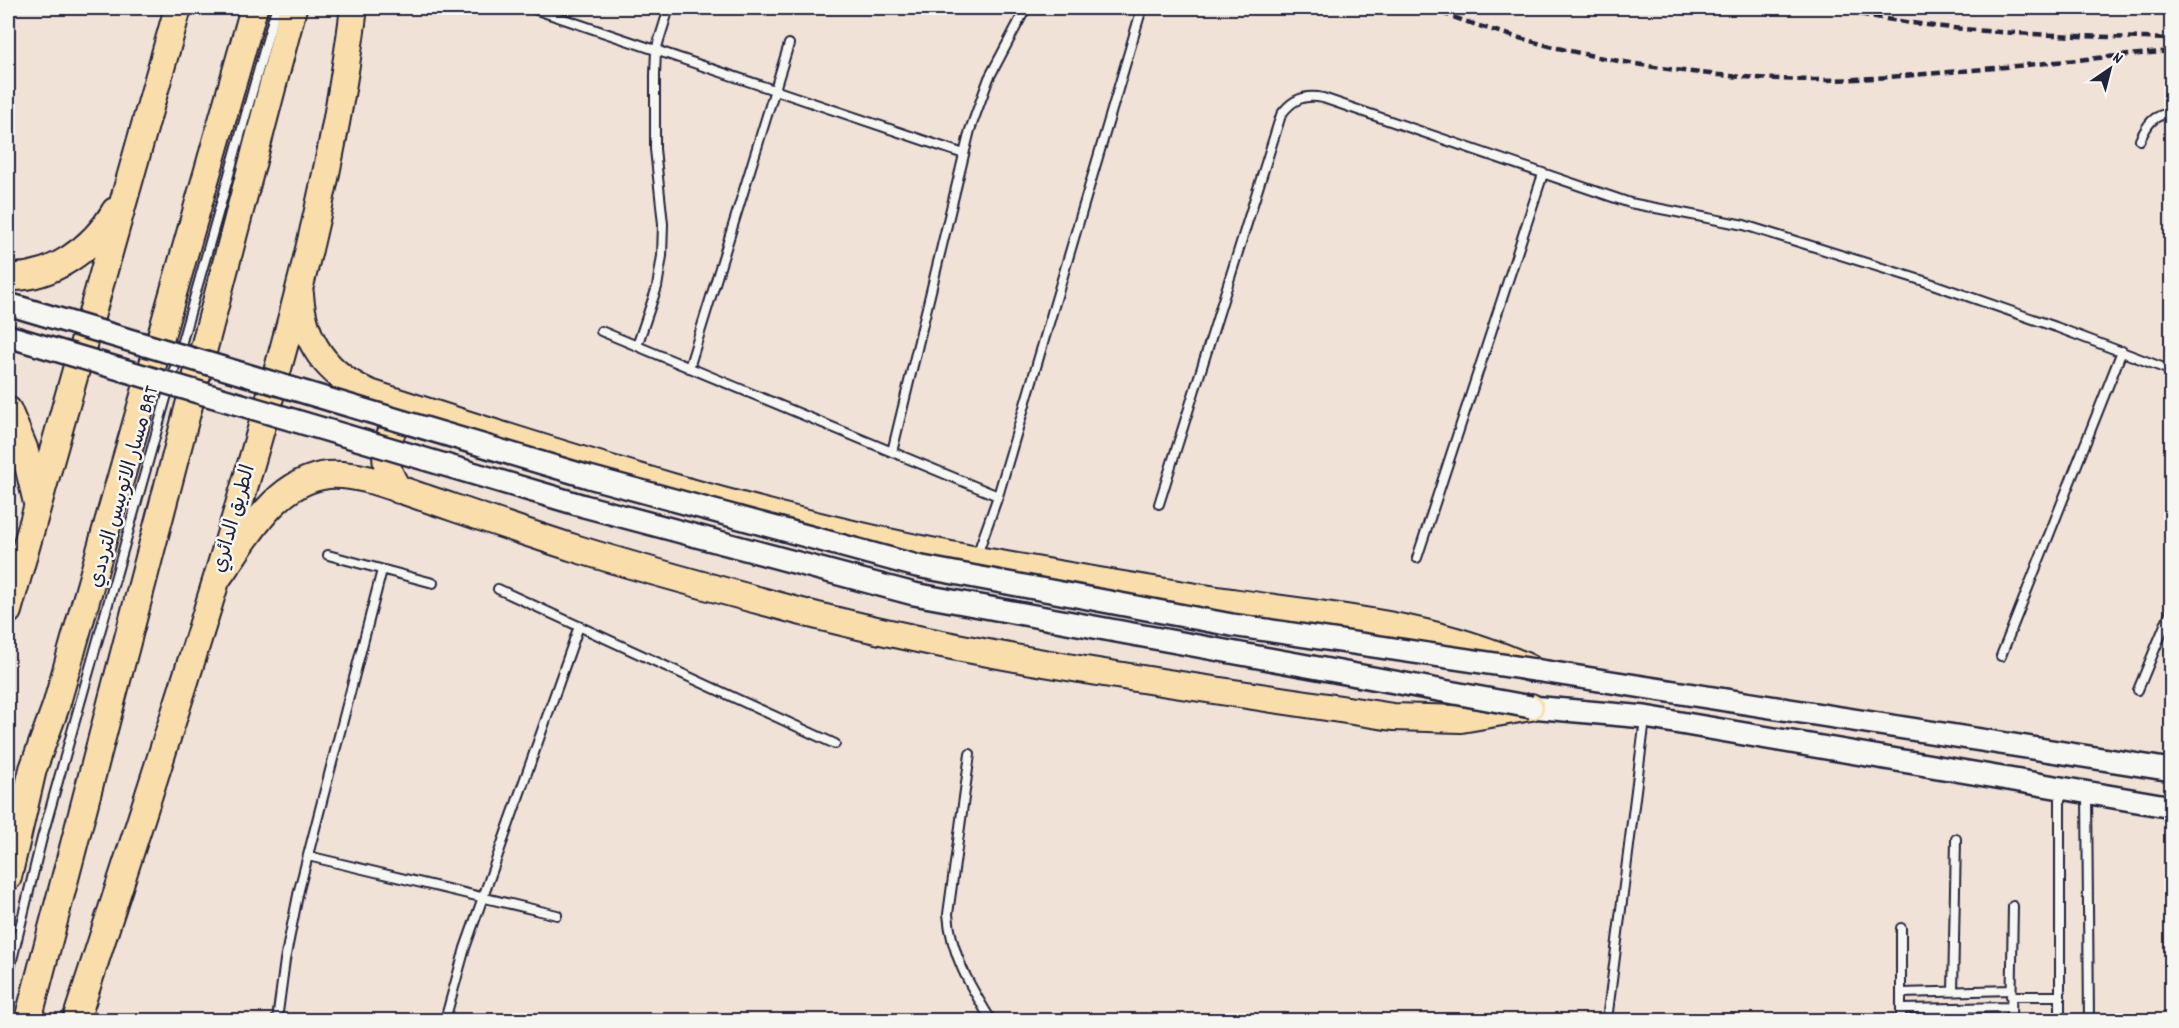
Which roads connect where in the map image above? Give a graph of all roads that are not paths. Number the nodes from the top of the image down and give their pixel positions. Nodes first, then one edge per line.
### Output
1 (178, 8) edge
2 (254, 8) edge
3 (276, 8) edge
4 (293, 8) edge
5 (354, 8) edge
6 (669, 8) edge
7 (1026, 8) edge
8 (1142, 8) edge
9 (534, 9) edge
10 (789, 44) dead end
11 (656, 50) junction
12 (775, 90) junction
13 (2172, 113) edge
14 (2140, 140) dead end
15 (964, 154) junction
16 (1543, 174) junction
17 (126, 192) junction
18 (8, 277) edge
19 (300, 294) junction
20 (8, 304) edge
21 (601, 331) dead end
22 (8, 336) edge
23 (637, 346) junction
24 (2122, 351) junction
25 (689, 368) junction
26 (2172, 371) edge
27 (416, 408) junction
28 (8, 410) edge
29 (892, 452) junction
30 (399, 490) junction
31 (998, 496) junction
32 (37, 503) junction
33 (1160, 504) dead end
34 (328, 555) dead end
35 (1417, 558) dead end
36 (975, 559) junction
37 (382, 570) junction
38 (217, 579) junction
39 (433, 583) dead end
40 (498, 589) dead end
41 (2172, 608) edge
42 (8, 611) edge
43 (579, 626) junction
44 (2001, 656) dead end
45 (1535, 670) junction
46 (2138, 690) dead end
47 (1531, 707) junction
48 (1645, 717) junction
49 (835, 744) dead end
50 (970, 754) dead end
51 (33, 769) junction
52 (2172, 770) edge
53 (2060, 789) junction
54 (2087, 793) junction
55 (2172, 807) edge
56 (8, 818) edge
57 (1956, 838) dead end
58 (308, 856) junction
59 (8, 877) edge
60 (484, 898) junction
61 (2013, 906) dead end
62 (557, 915) dead end
63 (1901, 928) dead end
64 (8, 976) edge
65 (1953, 992) junction
66 (1901, 993) junction
67 (2011, 993) junction
68 (2060, 996) junction
69 (2011, 1007) junction
70 (1956, 1008) junction
71 (1901, 1009) junction
72 (28, 1020) edge
73 (76, 1020) edge
74 (277, 1020) edge
75 (445, 1020) edge
76 (991, 1020) edge
77 (1607, 1020) edge
78 (1901, 1020) edge
79 (1956, 1020) edge
80 (2011, 1020) edge
81 (2060, 1020) edge
82 (2089, 1020) edge

1 - 17 highway
2 - 51 highway
3 - 64 lane, مسار الاتوبيس الترددي BRT
4 - 72 highway
5 - 19 highway, الطريق الدائري
6 - 11 lane
7 - 15 lane
8 - 31 lane
9 - 11 lane
10 - 12 lane
11 - 12 lane
11 - 23 lane
12 - 15 lane
12 - 25 lane
13 - 14 lane
15 - 29 lane
16 - 24 lane
16 - 33 lane
16 - 35 lane
17 - 18 highway
17 - 32 highway
19 - 27 highway
19 - 38 highway, الطريق الدائري
20 - 45 main road, bridge
21 - 23 lane
22 - 47 main road, bridge
23 - 25 lane
24 - 26 lane
24 - 44 lane
25 - 29 lane
27 - 30 highway
27 - 36 highway
28 - 32 highway
29 - 31 lane
30 - 38 highway
30 - 47 highway
31 - 36 lane
32 - 42 highway
34 - 37 lane
36 - 45 highway
37 - 39 lane
37 - 58 lane
38 - 73 highway, الطريق الدائري
40 - 43 lane
41 - 46 lane
43 - 49 lane
43 - 60 lane
45 - 52 main road
47 - 48 main road
48 - 53 main road
48 - 77 lane
50 - 76 lane
51 - 56 highway
51 - 59 highway
53 - 54 main road
53 - 68 lane
54 - 55 main road
54 - 82 lane
57 - 65 lane
58 - 60 lane
58 - 74 lane
60 - 62 lane
60 - 75 lane
61 - 67 lane
63 - 66 lane
65 - 66 lane
65 - 67 lane
66 - 71 lane
67 - 68 lane
67 - 69 lane
68 - 81 lane
69 - 70 lane
69 - 80 lane
70 - 71 lane
70 - 79 lane
71 - 78 lane

